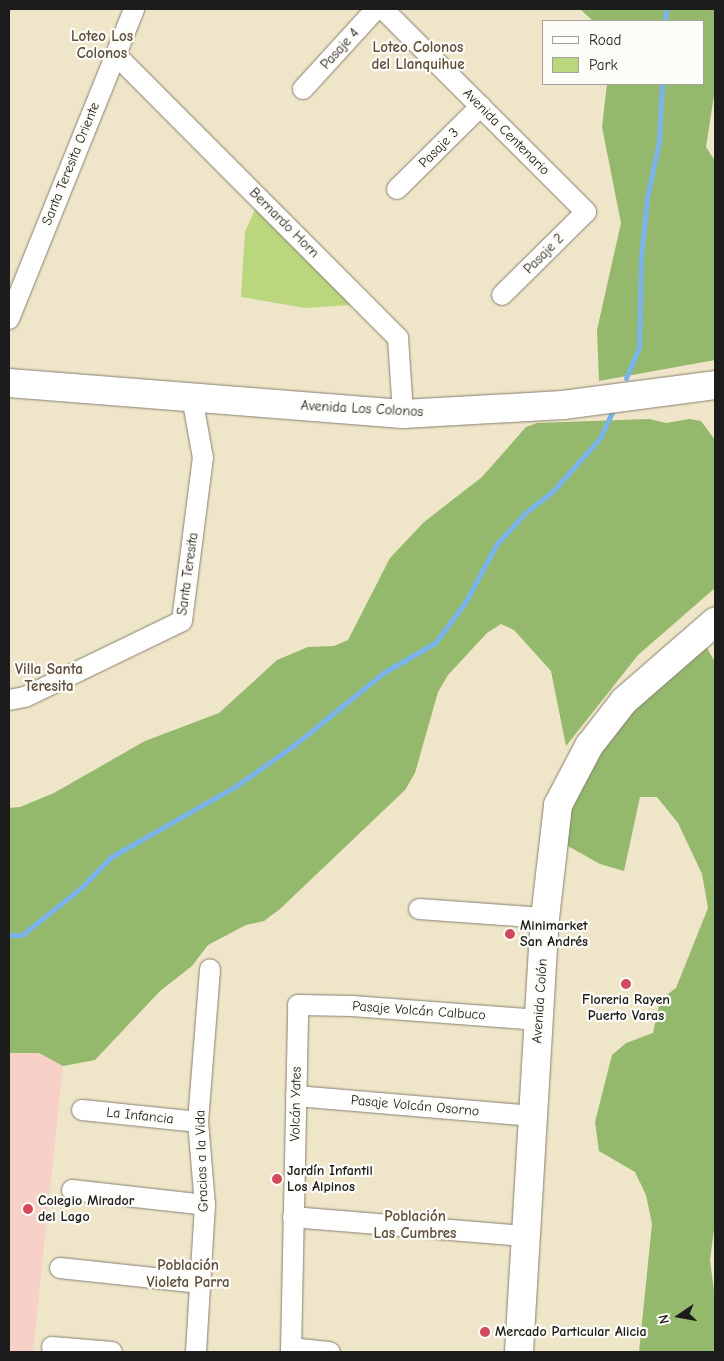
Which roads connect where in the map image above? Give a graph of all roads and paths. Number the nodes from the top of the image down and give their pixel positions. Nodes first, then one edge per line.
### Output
1 (134, 9) edge
2 (376, 9) edge
3 (383, 9) edge
4 (116, 55) junction
5 (303, 89) dead end
6 (480, 106) junction
7 (397, 189) dead end
8 (586, 212) joint
9 (502, 296) dead end
10 (9, 319) edge
11 (9, 383) edge
12 (715, 385) edge
13 (192, 397) junction
14 (403, 414) junction
15 (715, 622) edge
16 (9, 700) edge
17 (418, 909) dead end
18 (545, 918) junction
19 (210, 969) dead end
20 (298, 1005) joint
21 (539, 1020) junction
22 (296, 1096) junction
23 (82, 1110) dead end
24 (533, 1116) junction
25 (198, 1122) junction
26 (72, 1190) dead end
27 (205, 1205) junction
28 (293, 1217) junction
29 (526, 1236) junction
30 (60, 1268) dead end
31 (200, 1283) junction
32 (52, 1347) dead end
33 (291, 1350) edge
34 (112, 1352) edge
35 (196, 1352) edge
36 (330, 1352) edge
37 (519, 1352) edge

1 - 4 street, Santa Teresita Oriente
2 - 5 street, Pasaje 4
3 - 6 street, Avenida Centenario
4 - 10 street, Santa Teresita Oriente
4 - 14 street, Bernardo Horn
6 - 7 street, Pasaje 3
6 - 8 street, Avenida Centenario
8 - 9 street, Pasaje 2
11 - 13 main road, Avenida Los Colonos
12 - 14 main road, Avenida Los Colonos
13 - 14 main road, Avenida Los Colonos
13 - 16 street, Santa Teresita
15 - 18 main road, Avenida Colón
17 - 18 street
18 - 21 main road, Avenida Colón
19 - 25 street, Gracias a la Vida
20 - 21 street, Pasaje Volcán Calbuco
20 - 22 street, Volcán Yates
21 - 24 main road, Avenida Colón
22 - 24 street, Pasaje Volcán Osorno
22 - 28 street, Volcán Yates
23 - 25 street, La Infancia
24 - 29 main road, Avenida Colón
25 - 27 street, Gracias a la Vida
26 - 27 street
27 - 31 street, Gracias a la Vida
28 - 29 street
28 - 33 street, Volcán Yates
29 - 37 main road, Avenida Colón
30 - 31 street
31 - 35 street, Gracias a la Vida
32 - 34 street
33 - 36 street

